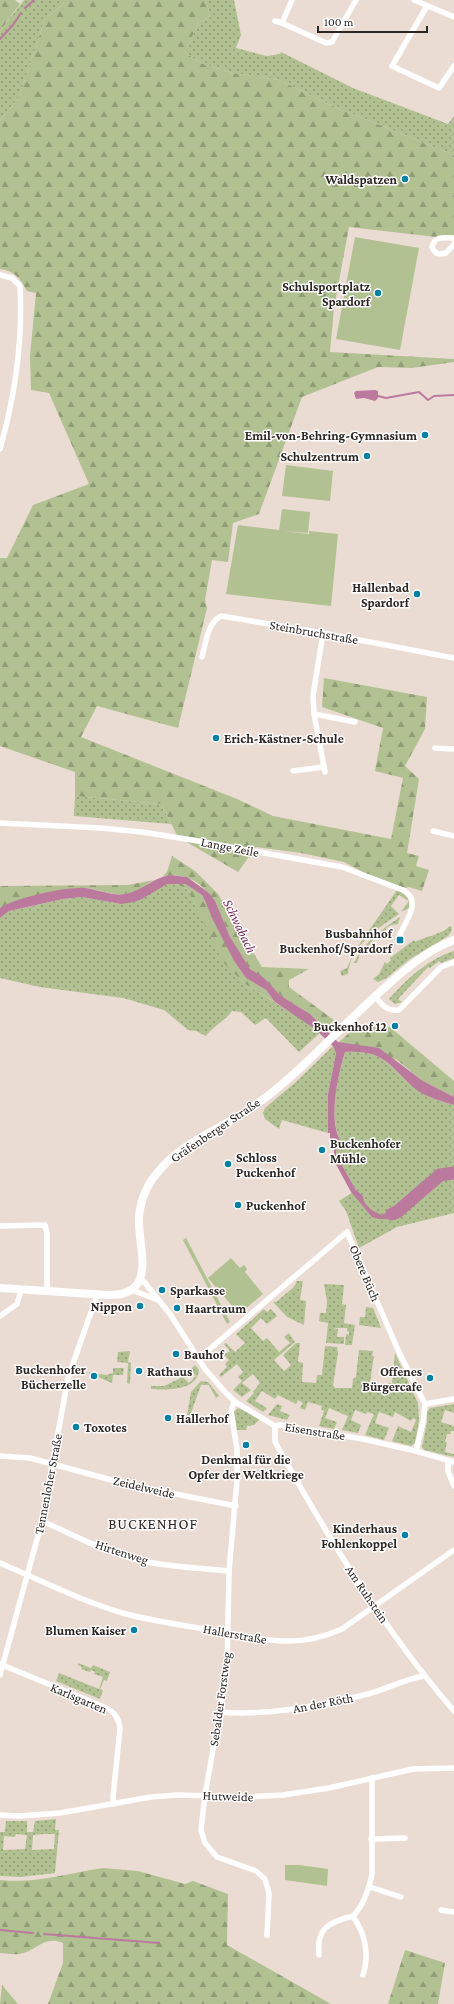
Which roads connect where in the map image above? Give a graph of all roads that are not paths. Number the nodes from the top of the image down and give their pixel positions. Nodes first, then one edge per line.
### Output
1 (292, 0) edge
2 (356, 0) edge
3 (414, 0) edge
4 (427, 6) junction
5 (454, 17) edge
6 (275, 21) dead end
7 (282, 23) junction
8 (454, 66) edge
9 (454, 238) edge
10 (454, 244) edge
11 (0, 275) edge
12 (0, 449) edge
13 (323, 633) junction
14 (202, 657) dead end
15 (454, 658) edge
16 (314, 714) junction
17 (355, 722) dead end
18 (435, 748) dead end
19 (454, 749) edge
20 (293, 771) dead end
21 (0, 823) edge
22 (433, 831) dead end
23 (454, 836) edge
24 (400, 934) dead end
25 (454, 940) edge
26 (454, 962) edge
27 (375, 996) junction
28 (0, 1226) edge
29 (141, 1278) junction
30 (0, 1288) edge
31 (21, 1290) junction
32 (132, 1290) junction
33 (47, 1291) junction
34 (97, 1295) junction
35 (158, 1300) junction
36 (0, 1316) edge
37 (198, 1358) junction
38 (454, 1399) edge
39 (234, 1401) junction
40 (425, 1404) junction
41 (275, 1426) junction
42 (416, 1451) junction
43 (0, 1456) edge
44 (451, 1461) edge
45 (53, 1463) junction
46 (454, 1486) edge
47 (236, 1506) junction
48 (42, 1521) junction
49 (454, 1550) edge
50 (0, 1563) edge
51 (229, 1572) junction
52 (28, 1575) junction
53 (376, 1606) junction
54 (228, 1633) junction
55 (1, 1664) edge
56 (0, 1675) edge
57 (424, 1676) junction
58 (454, 1711) edge
59 (219, 1712) junction
60 (454, 1768) edge
61 (372, 1778) junction
62 (205, 1795) junction
63 (114, 1804) junction
64 (0, 1815) edge
65 (405, 1838) dead end
66 (371, 1839) junction
67 (370, 1887) junction
68 (401, 1896) dead end
69 (441, 1910) dead end
70 (454, 1912) edge
71 (352, 1916) junction
72 (268, 1935) dead end
73 (319, 1955) dead end
74 (363, 1975) dead end

1 - 7 street
2 - 7 street
3 - 4 street
4 - 5 street
4 - 8 street
6 - 7 street
9 - 10 street
11 - 12 street
13 - 14 street, Steinbruchstraße
13 - 15 street, Steinbruchstraße
13 - 16 street
16 - 17 street
16 - 20 street
18 - 19 street
21 - 24 street, Lange Zeile
22 - 23 street
25 - 27 main road, Gräfenberger Straße
26 - 27 street
27 - 29 main road, Gräfenberger Straße
28 - 33 street
29 - 32 main road
29 - 35 street, Eisenstraße
30 - 31 main road
31 - 33 main road
31 - 36 street
32 - 34 main road
32 - 35 street
33 - 34 main road
34 - 45 street, Tennenloher Straße
35 - 37 street, Eisenstraße
37 - 39 street, Eisenstraße
37 - 40 street, Obere Büch
38 - 40 street
39 - 41 street, Eisenstraße
39 - 47 street, Sebalder Forstweg
40 - 42 street
41 - 42 street, Eisenstraße
41 - 53 street, Am Ruhstein
42 - 44 street, Eisenstraße
43 - 45 street, Zeidelweide
44 - 46 street
45 - 47 street, Zeidelweide
45 - 48 street, Tennenloher Straße
47 - 51 street, Sebalder Forstweg
48 - 51 street, Hirtenweg
48 - 52 street, Tennenloher Straße
49 - 53 street, Hallerstraße
50 - 52 street, Hallerstraße
51 - 54 street, Sebalder Forstweg
52 - 54 street, Hallerstraße
52 - 55 street, Tennenloher Straße
53 - 54 street, Hallerstraße
53 - 57 street, Am Ruhstein
54 - 59 street, Sebalder Forstweg
55 - 56 street, Tennenloher Straße
55 - 63 street, Karlsgarten
57 - 58 street, Am Ruhstein
57 - 59 street, An der Röth
59 - 62 street, Sebalder Forstweg
60 - 61 street, Hutweide
61 - 62 street, Hutweide
61 - 66 street
62 - 63 street, Hutweide
62 - 72 street, Sebalder Forstweg
63 - 64 street, Hutweide
65 - 66 street
66 - 67 street
67 - 68 street
67 - 71 street
69 - 70 street
71 - 73 street
71 - 74 street

